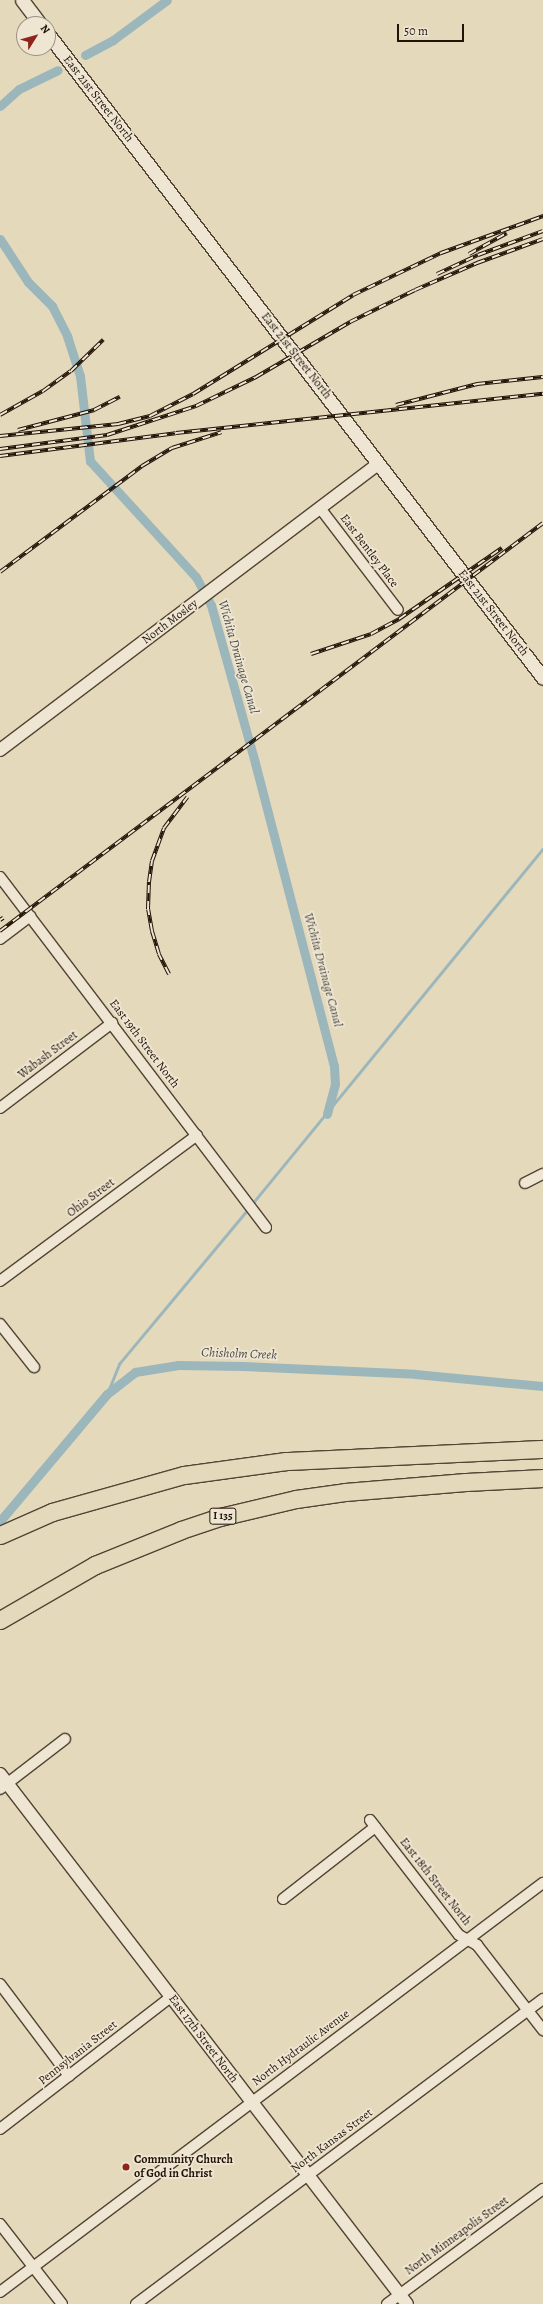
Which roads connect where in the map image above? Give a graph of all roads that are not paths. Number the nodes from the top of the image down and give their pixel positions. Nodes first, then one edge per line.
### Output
1 (22, 0) edge
2 (34, 16) edge
3 (56, 44) edge
4 (378, 464) junction
5 (320, 508) junction
6 (398, 610) dead end
7 (543, 678) edge
8 (0, 750) edge
9 (0, 877) edge
10 (30, 916) junction
11 (0, 938) edge
12 (112, 1023) junction
13 (0, 1108) edge
14 (197, 1135) junction
15 (543, 1174) edge
16 (525, 1183) dead end
17 (266, 1227) dead end
18 (0, 1281) edge
19 (0, 1324) edge
20 (34, 1367) dead end
21 (543, 1447) edge
22 (543, 1478) edge
23 (466, 1482) junction
24 (543, 1486) edge
25 (0, 1535) edge
26 (0, 1620) edge
27 (65, 1739) dead end
28 (0, 1774) edge
29 (4, 1786) edge
30 (543, 1883) edge
31 (283, 1900) dead end
32 (467, 1940) junction
33 (0, 1984) edge
34 (171, 1997) junction
35 (543, 1999) edge
36 (528, 2011) junction
37 (543, 2030) edge
38 (70, 2076) junction
39 (251, 2102) junction
40 (0, 2129) edge
41 (308, 2176) junction
42 (543, 2189) edge
43 (0, 2224) edge
44 (34, 2267) junction
45 (0, 2292) edge
46 (404, 2299) edge
47 (62, 2304) edge
48 (136, 2304) edge
49 (387, 2304) edge

1 - 2 main road
3 - 4 main road, East 21st Street North
4 - 5 street, North Mosley
4 - 7 main road, East 21st Street North
5 - 6 street, East Bentley Place
5 - 8 street, North Mosley
9 - 10 street, East 19th Street North
10 - 11 street
10 - 12 street, East 19th Street North
12 - 13 street, Wabash Street
12 - 14 street, East 19th Street North
14 - 17 street, East 19th Street North
14 - 18 street, Ohio Street
15 - 16 street
19 - 20 street
21 - 25 highway
22 - 23 highway, I 135
23 - 24 highway
23 - 26 highway, I 135
27 - 29 street
28 - 29 street, East 17th Street North
29 - 34 street, East 17th Street North
30 - 32 street, North Hydraulic Avenue
31 - 32 street, East 18th Street North
32 - 36 street, East 18th Street North
32 - 39 street, North Hydraulic Avenue
33 - 38 street
34 - 38 street, Pennsylvania Street
34 - 39 street, East 17th Street North
35 - 36 street, North Kansas Street
36 - 37 street, East 18th Street North
36 - 41 street, North Kansas Street
38 - 40 street, Pennsylvania Street
39 - 41 street, East 17th Street North
39 - 44 street, North Hydraulic Avenue
41 - 46 street, East 17th Street North
41 - 48 street, North Kansas Street
42 - 46 street, North Minneapolis Street
43 - 44 street
44 - 45 street, North Hydraulic Avenue
44 - 47 street
46 - 49 street, North Minneapolis Street

